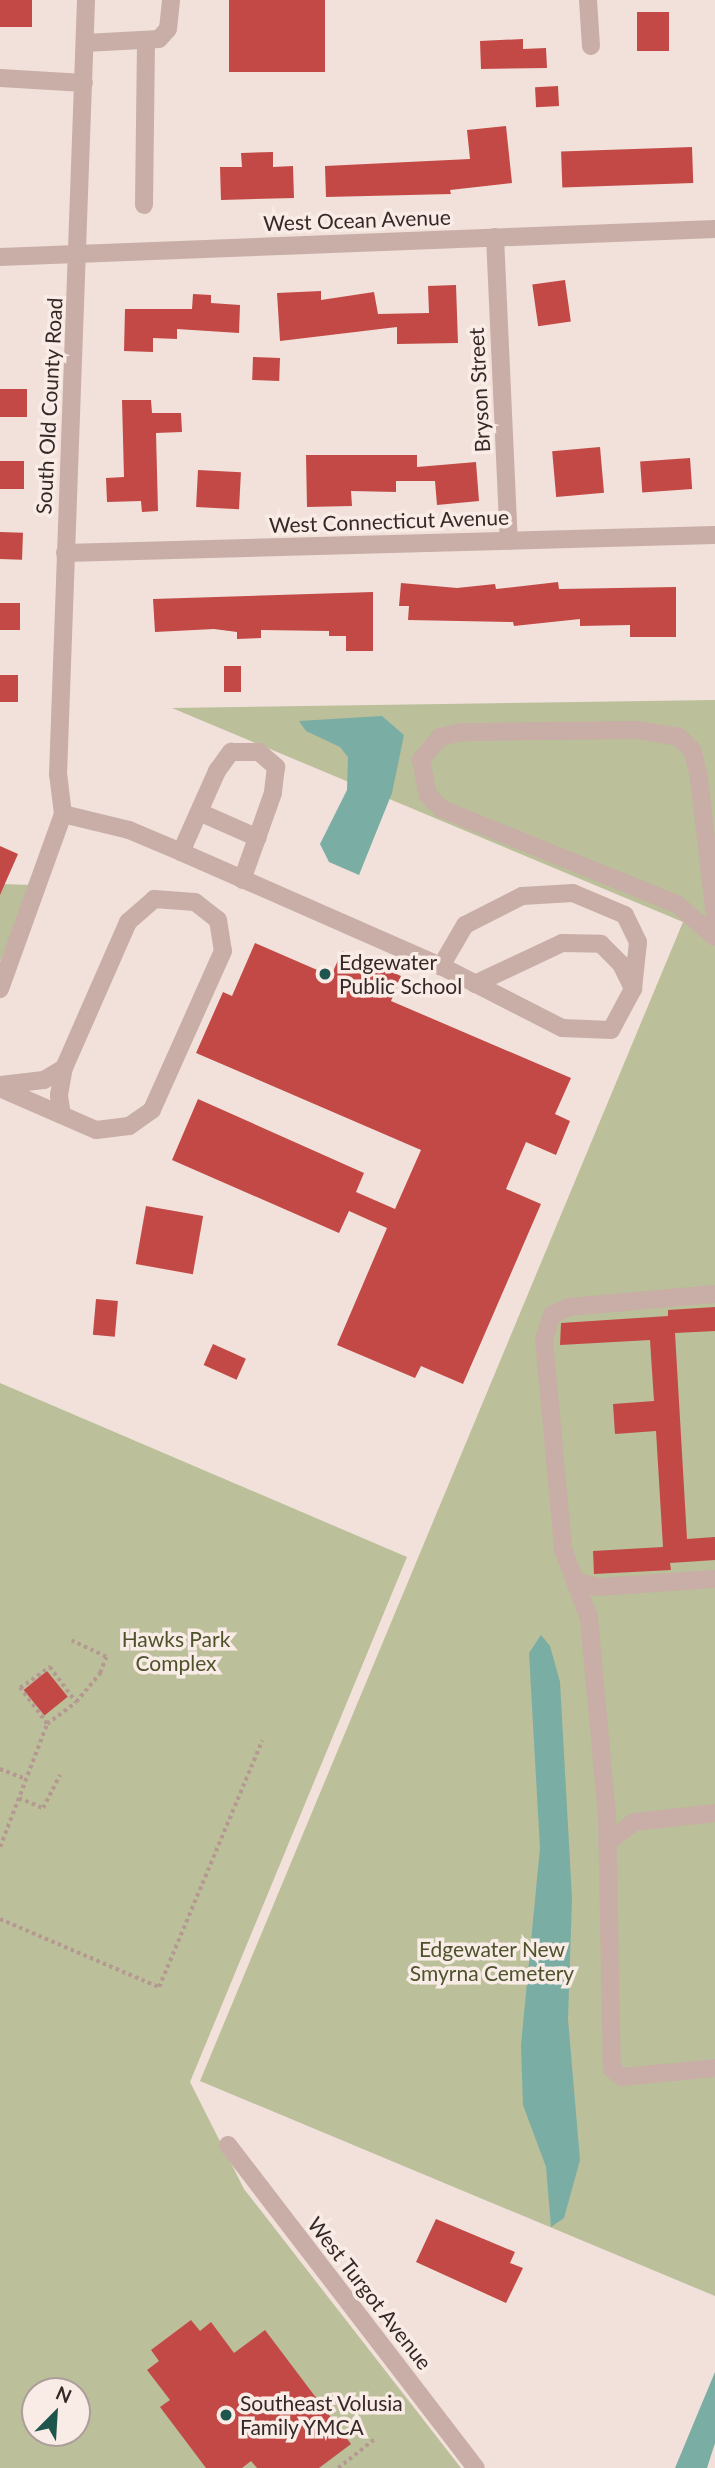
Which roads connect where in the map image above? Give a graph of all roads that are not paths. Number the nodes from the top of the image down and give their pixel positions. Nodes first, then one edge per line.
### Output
1 (86, 0) edge
2 (171, 0) edge
3 (588, 0) edge
4 (146, 41) junction
5 (85, 43) junction
6 (591, 46) dead end
7 (0, 78) edge
8 (84, 83) junction
9 (144, 205) dead end
10 (715, 229) edge
11 (495, 237) junction
12 (80, 254) junction
13 (0, 257) edge
14 (715, 535) edge
15 (509, 541) junction
16 (65, 553) junction
17 (199, 811) junction
18 (63, 814) junction
19 (258, 838) junction
20 (181, 852) junction
21 (242, 880) junction
22 (715, 917) edge
23 (715, 937) edge
24 (441, 965) junction
25 (475, 984) junction
26 (0, 989) edge
27 (633, 989) junction
28 (64, 1068) junction
29 (0, 1087) edge
30 (62, 1115) junction
31 (715, 1294) edge
32 (715, 1579) edge
33 (578, 1582) junction
34 (598, 1587) junction
35 (586, 1609) junction
36 (606, 1803) junction
37 (715, 1813) edge
38 (634, 1822) junction
39 (607, 1843) junction
40 (715, 2068) edge
41 (228, 2145) dead end
42 (476, 2468) edge

1 - 5 street, South Old County Road
2 - 4 street
3 - 6 street
4 - 5 street
4 - 9 street
5 - 8 street, South Old County Road
7 - 8 street
8 - 12 street, South Old County Road
10 - 11 street, West Ocean Avenue
11 - 12 street, West Ocean Avenue
11 - 15 street, Bryson Street
12 - 13 street, West Ocean Avenue
12 - 16 street, South Old County Road
14 - 15 street, West Connecticut Avenue
15 - 16 street, West Connecticut Avenue
16 - 18 street, South Old County Road
17 - 19 street
17 - 19 street
17 - 20 street
18 - 20 street
18 - 26 street
19 - 21 street
20 - 21 street
21 - 24 street
22 - 23 street
24 - 25 street
24 - 27 street
25 - 27 street
25 - 27 street
28 - 29 street
28 - 30 street
28 - 30 street
29 - 30 street
31 - 33 street
32 - 34 street
33 - 34 street
33 - 35 street
34 - 35 street
35 - 36 street
36 - 38 street
36 - 39 street
37 - 38 street
38 - 39 street
39 - 40 street
41 - 42 street, West Turgot Avenue

